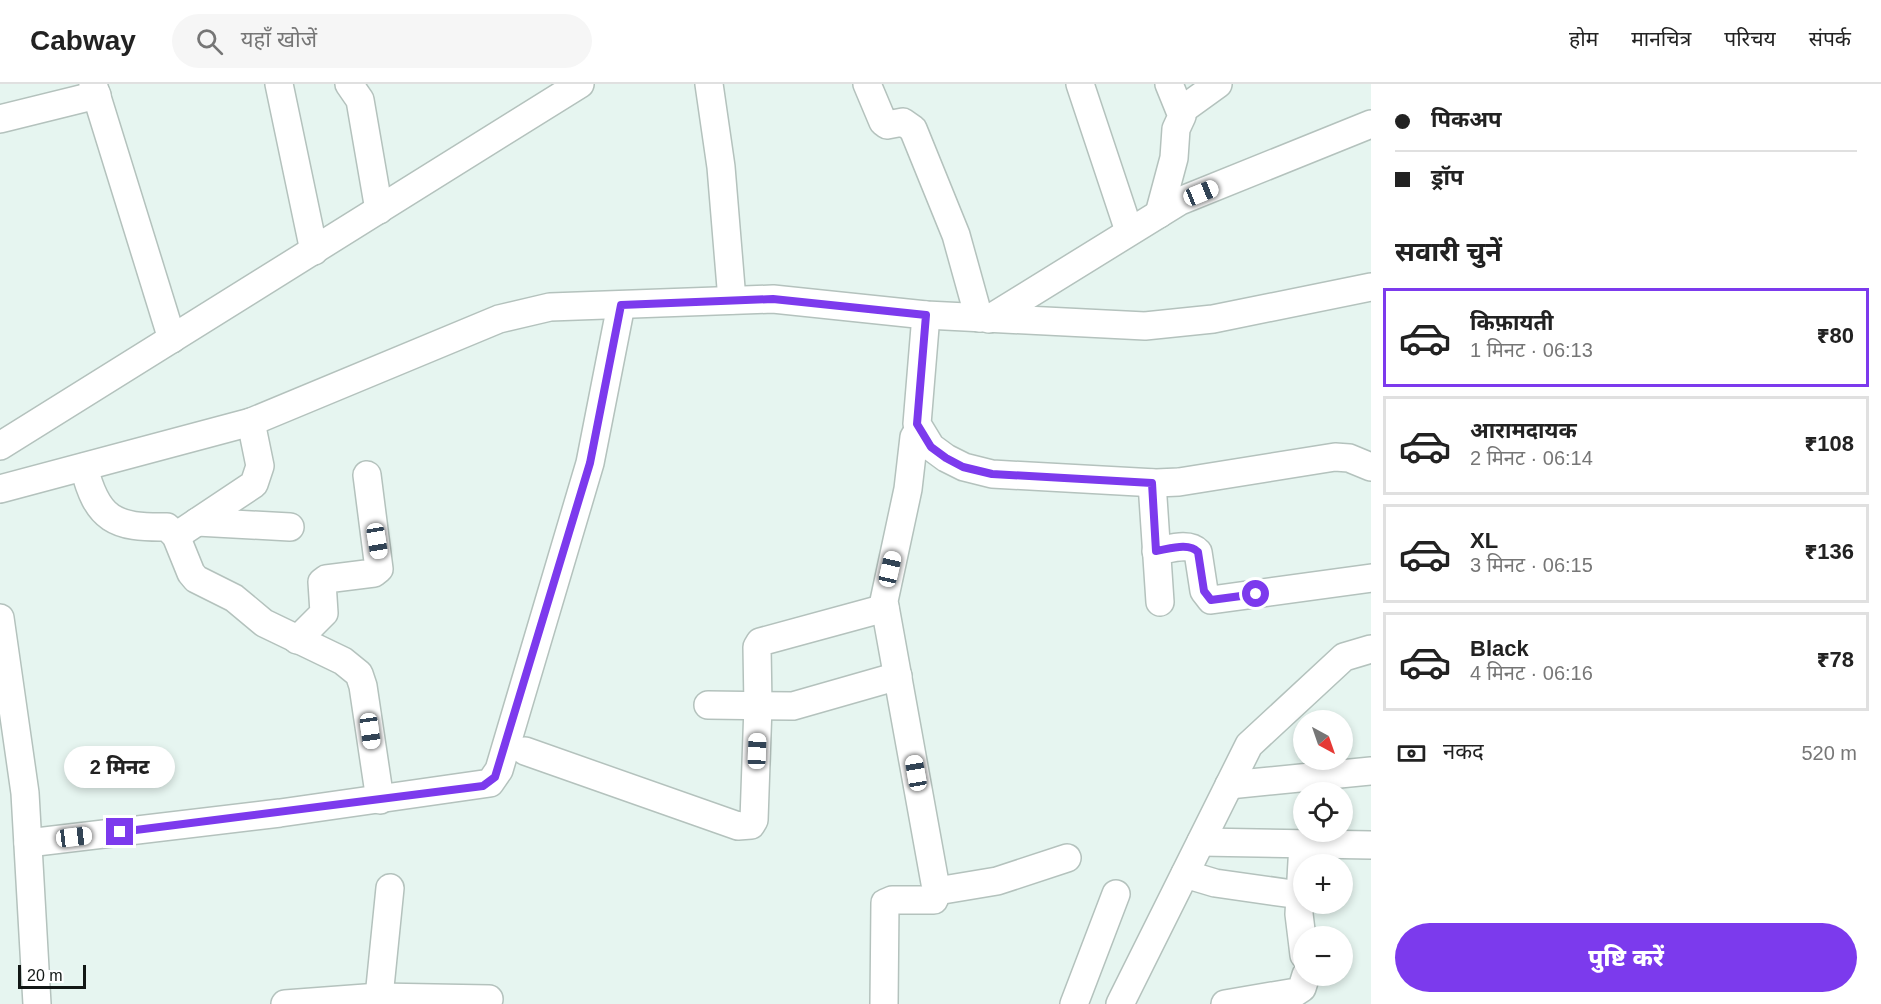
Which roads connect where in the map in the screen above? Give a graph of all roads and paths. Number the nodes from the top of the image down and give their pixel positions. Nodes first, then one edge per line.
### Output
1 (279, 84) edge
2 (349, 84) edge
3 (580, 84) edge
4 (710, 84) edge
5 (867, 84) edge
6 (1080, 84) edge
7 (1169, 84) edge
8 (1218, 84) edge
9 (95, 90) edge
10 (1182, 110) junction
11 (0, 119) edge
12 (1371, 124) edge
13 (379, 210) junction
14 (1159, 214) junction
15 (1129, 231) junction
16 (314, 250) junction
17 (1371, 287) edge
18 (732, 300) junction
19 (621, 305) junction
20 (926, 315) junction
21 (984, 319) junction
22 (172, 339) junction
23 (251, 422) junction
24 (919, 430) junction
25 (0, 446) edge
26 (84, 467) junction
27 (1371, 467) edge
28 (367, 475) dead end
29 (1152, 483) junction
30 (0, 489) edge
31 (290, 527) dead end
32 (186, 529) junction
33 (1156, 551) junction
34 (1371, 578) edge
35 (1160, 602) dead end
36 (885, 608) junction
37 (0, 618) edge
38 (297, 640) junction
39 (1371, 650) edge
40 (898, 676) junction
41 (708, 705) dead end
42 (758, 706) junction
43 (525, 751) dead end
44 (1371, 771) edge
45 (1229, 785) junction
46 (380, 800) junction
47 (1201, 842) junction
48 (28, 843) junction
49 (1303, 844) junction
50 (1371, 845) edge
51 (1302, 854) edge
52 (1067, 858) dead end
53 (1185, 874) junction
54 (390, 888) dead end
55 (938, 888) junction
56 (1116, 894) dead end
57 (1293, 894) edge
58 (1303, 986) edge
59 (379, 997) junction
60 (489, 999) dead end
61 (1124, 1003) edge
62 (37, 1004) edge
63 (285, 1004) edge
64 (884, 1004) edge
65 (1074, 1004) edge
66 (1225, 1004) edge

1 - 16 street
2 - 13 street
3 - 13 street
4 - 18 street
5 - 21 street
6 - 15 street
7 - 10 street
8 - 10 street
9 - 11 street
9 - 22 street
10 - 14 street
12 - 14 street
13 - 16 street
14 - 15 street
15 - 21 street
16 - 22 street
17 - 21 street
18 - 19 street
18 - 20 street
19 - 23 street
19 - 46 street
20 - 21 street
20 - 24 street
22 - 25 street
23 - 26 street
23 - 32 street
24 - 29 street
24 - 36 street
26 - 30 street
26 - 32 street
27 - 29 street
28 - 38 street
29 - 33 street
31 - 32 street
32 - 38 street
33 - 34 street
33 - 35 street
36 - 40 street
36 - 42 street
37 - 48 street
38 - 46 street
39 - 45 street
40 - 42 street
40 - 55 street
41 - 42 street
42 - 43 street
44 - 45 street
45 - 47 street
46 - 48 street
47 - 49 street
47 - 53 street
48 - 62 street
49 - 50 street
49 - 51 street
52 - 55 street
53 - 57 street
53 - 61 street
54 - 59 street
55 - 64 street
56 - 65 street
58 - 66 street
59 - 60 street
59 - 63 street

